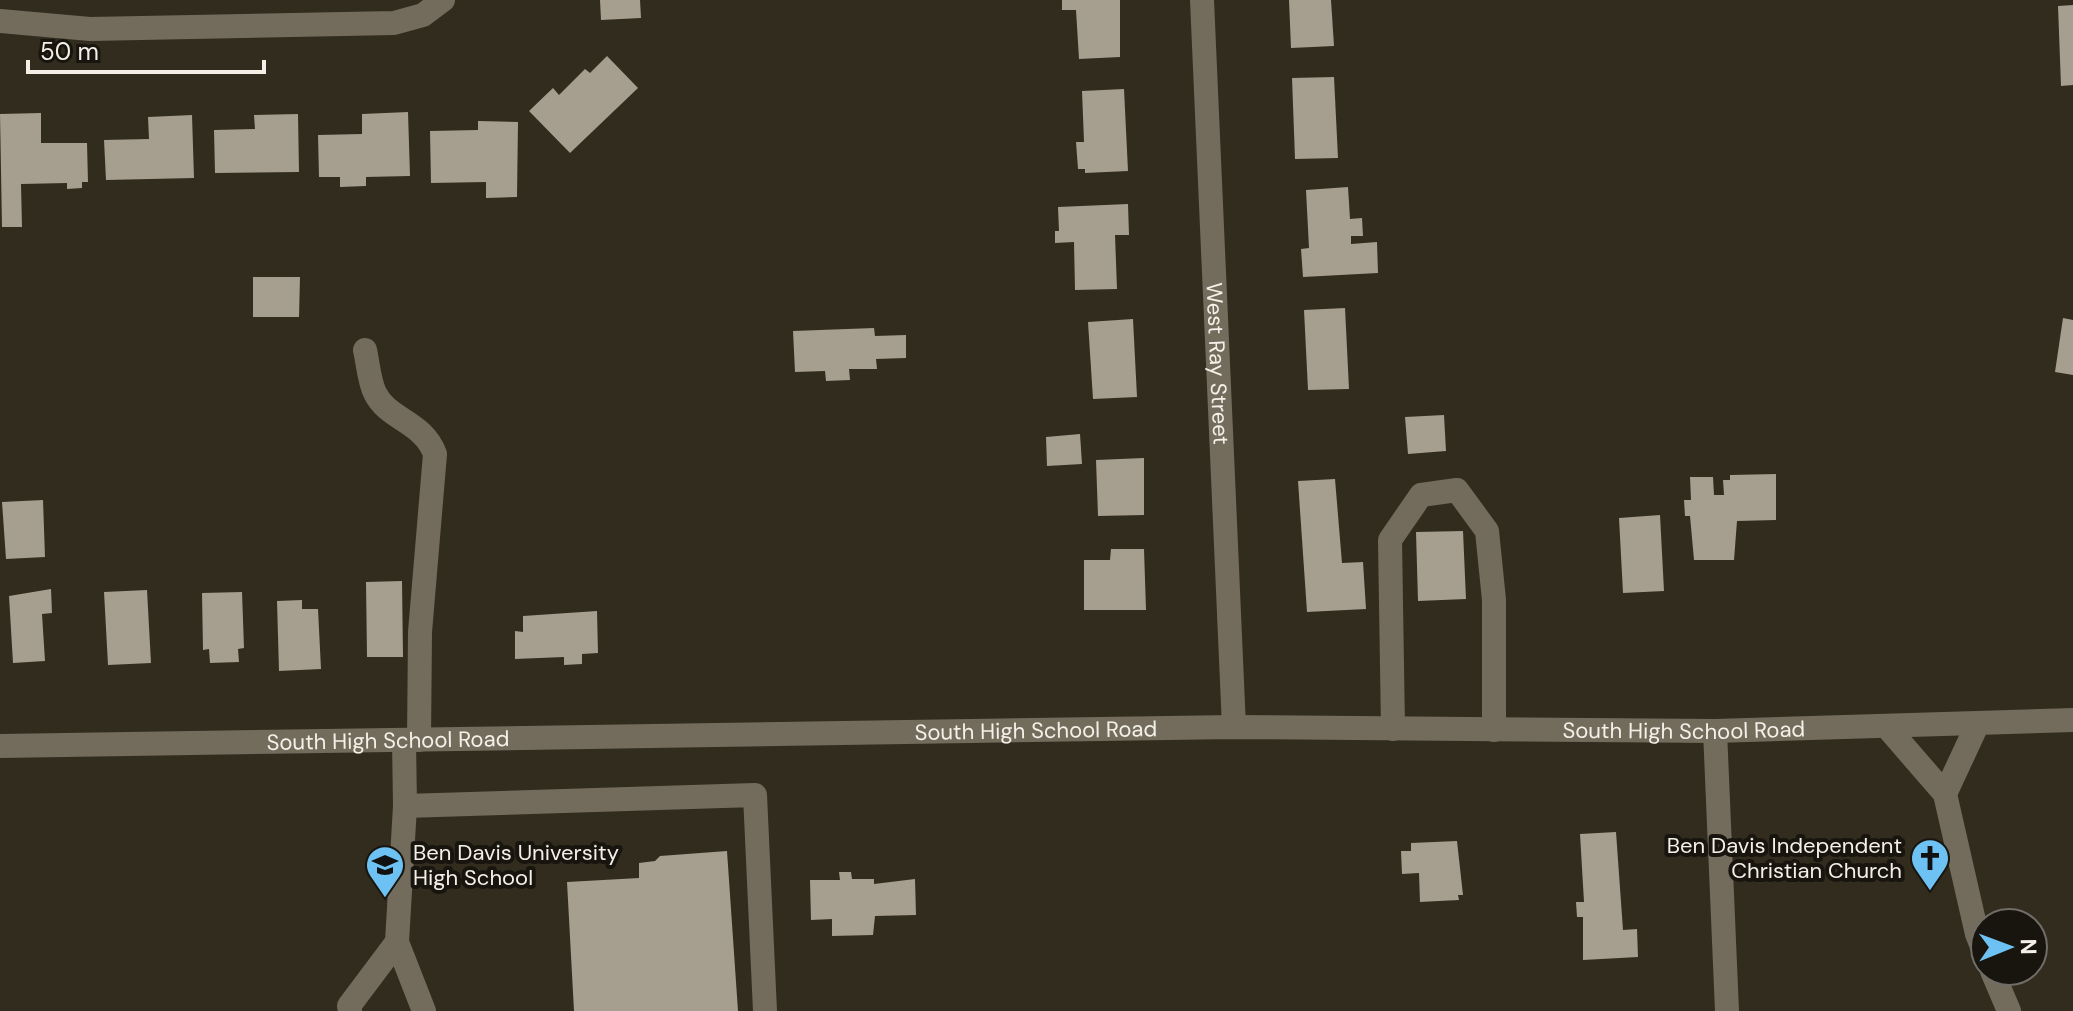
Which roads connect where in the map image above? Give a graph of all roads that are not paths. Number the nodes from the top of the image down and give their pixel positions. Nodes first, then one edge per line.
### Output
1 (443, 0) edge
2 (1202, 0) edge
3 (0, 21) edge
4 (365, 350) dead end
5 (2073, 720) edge
6 (1978, 723) junction
7 (1234, 727) junction
8 (1887, 727) junction
9 (1393, 729) junction
10 (1494, 730) junction
11 (1715, 731) junction
12 (411, 740) junction
13 (0, 746) edge
14 (1945, 794) junction
15 (405, 806) junction
16 (1971, 907) edge
17 (397, 942) junction
18 (1999, 987) edge
19 (350, 1011) edge
20 (424, 1011) edge
21 (765, 1011) edge
22 (1727, 1011) edge
23 (2009, 1011) edge

1 - 3 street
2 - 7 street, West Ray Street
4 - 12 street
5 - 6 street, South High School Road
6 - 8 street, South High School Road
6 - 14 street
7 - 9 street, South High School Road
7 - 12 street, South High School Road
8 - 11 street, South High School Road
8 - 14 street
9 - 10 street, South High School Road
9 - 10 street
10 - 11 street, South High School Road
11 - 22 street
12 - 13 street, South High School Road
12 - 15 street
14 - 16 street
15 - 17 street
15 - 21 street
17 - 19 street
17 - 20 street
18 - 23 street

